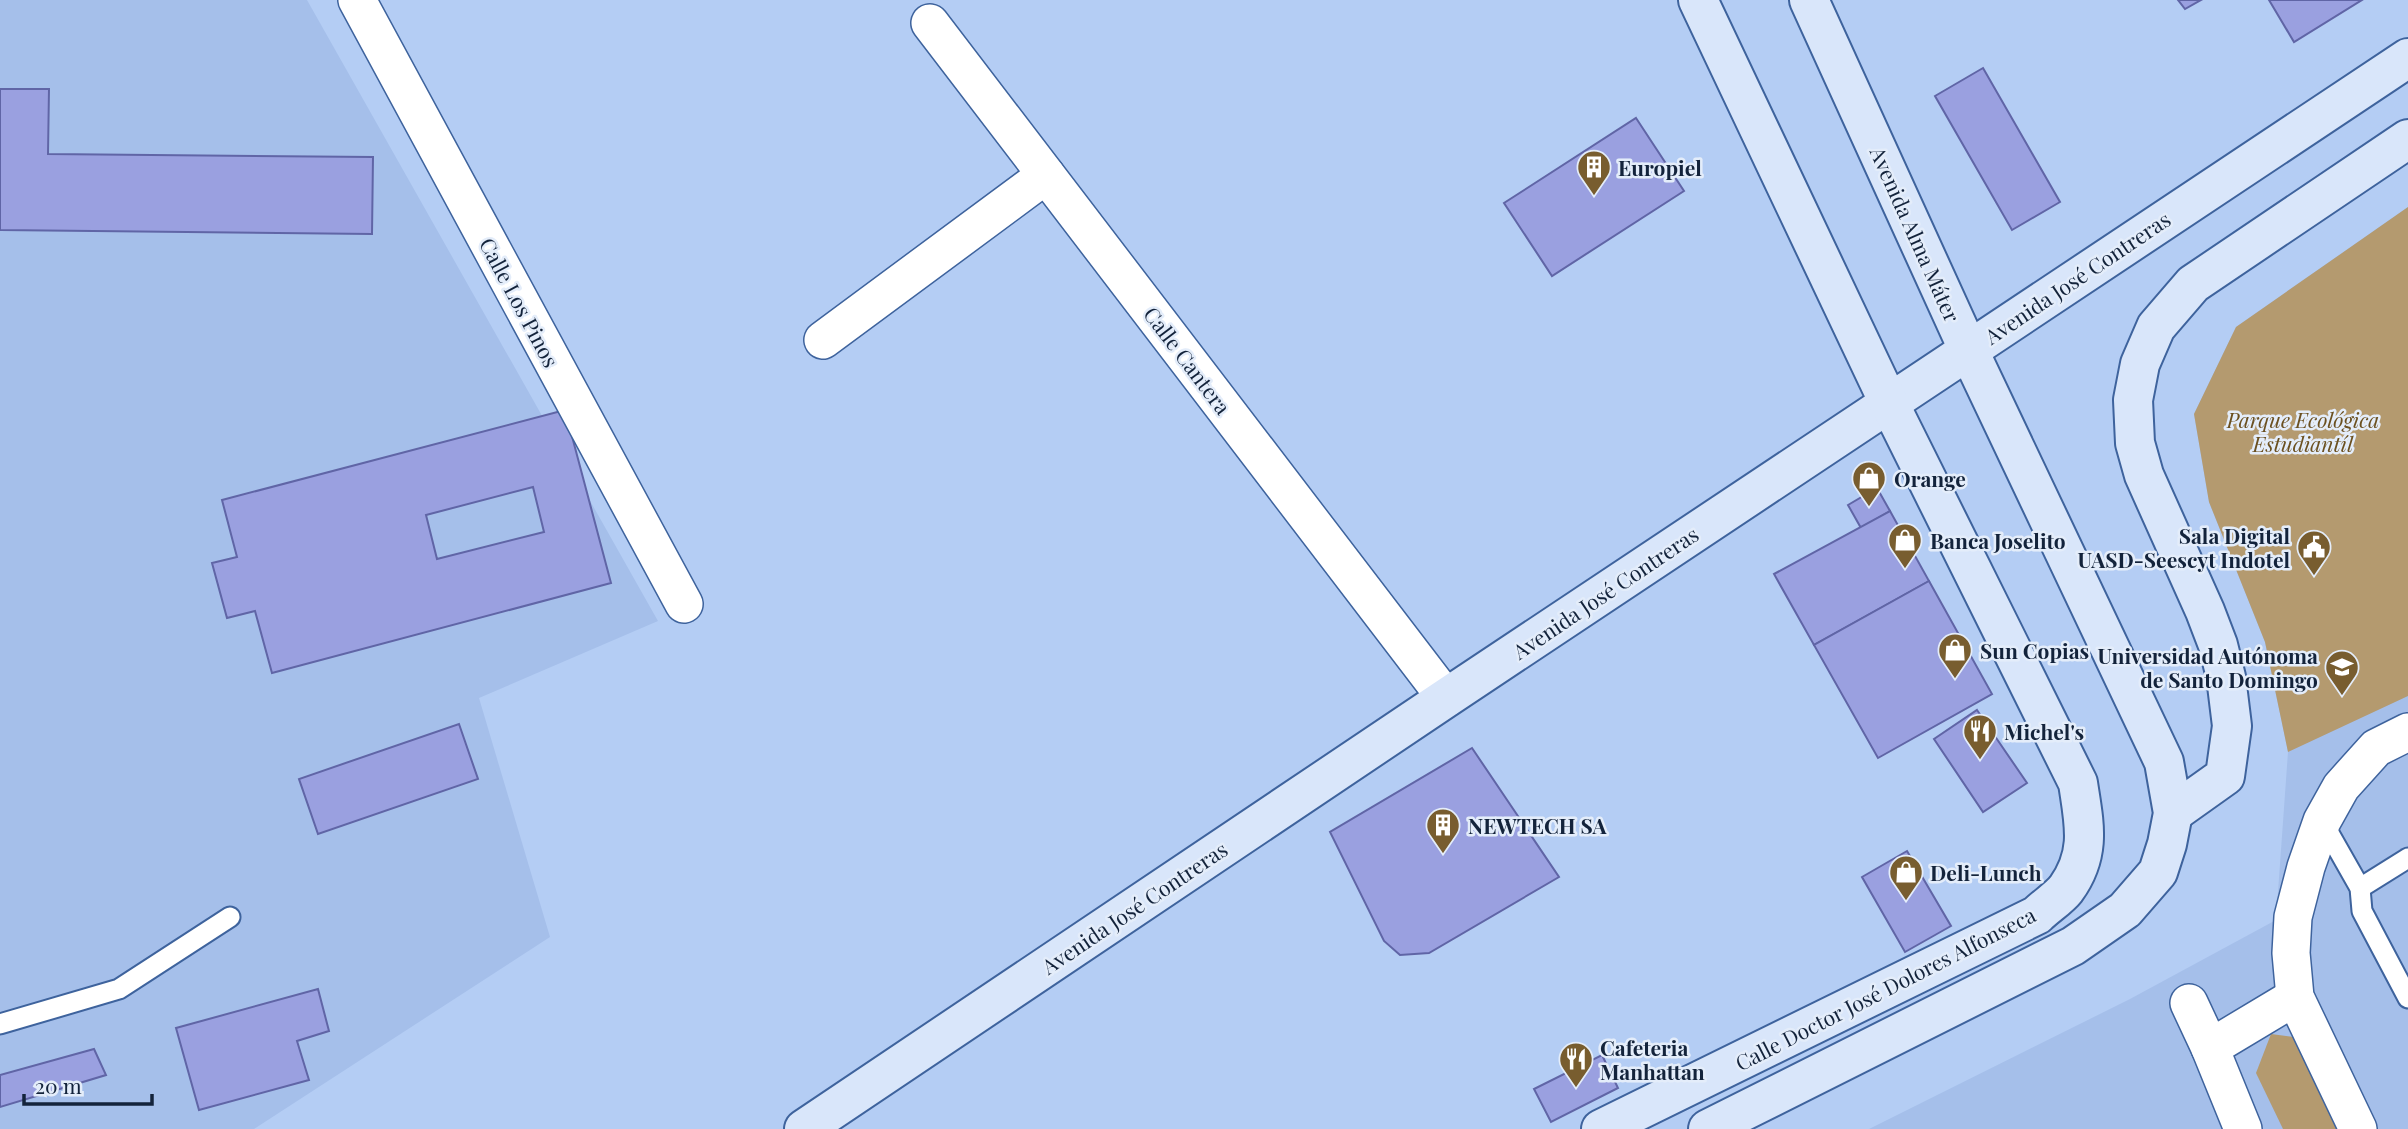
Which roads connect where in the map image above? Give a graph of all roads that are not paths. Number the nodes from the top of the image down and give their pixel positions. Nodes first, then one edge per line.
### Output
1 (357, 0) edge
2 (1698, 0) edge
3 (1809, 0) edge
4 (930, 23) dead end
5 (2408, 58) edge
6 (2408, 139) edge
7 (1046, 176) junction
8 (823, 340) dead end
9 (1968, 349) junction
10 (1889, 403) junction
11 (684, 604) dead end
12 (1446, 698) junction
13 (2408, 732) edge
14 (2173, 813) junction
15 (2322, 821) junction
16 (2408, 858) edge
17 (2360, 888) junction
18 (230, 917) dead end
19 (2295, 997) junction
20 (2408, 998) edge
21 (2189, 1003) dead end
22 (0, 1024) edge
23 (2210, 1048) junction
24 (804, 1129) edge
25 (1601, 1129) edge
26 (1708, 1129) edge
27 (2243, 1129) edge
28 (2358, 1129) edge

1 - 11 street, Calle Los Pinos
2 - 10 main road
3 - 9 main road, Avenida Alma Máter
4 - 7 street, Calle Cantera
5 - 9 main road, Avenida José Contreras
6 - 14 main road
7 - 8 street
7 - 12 street, Calle Cantera
9 - 10 main road, Avenida José Contreras
9 - 14 main road, Avenida Alma Máter
10 - 12 main road, Avenida José Contreras
10 - 25 main road, Calle Doctor José Dolores Alfonseca
12 - 24 main road, Avenida José Contreras
13 - 15 street
14 - 26 main road
15 - 17 lane
15 - 19 street
16 - 17 lane
17 - 20 lane
18 - 22 lane
19 - 23 street
19 - 28 street
21 - 23 street
23 - 27 street

